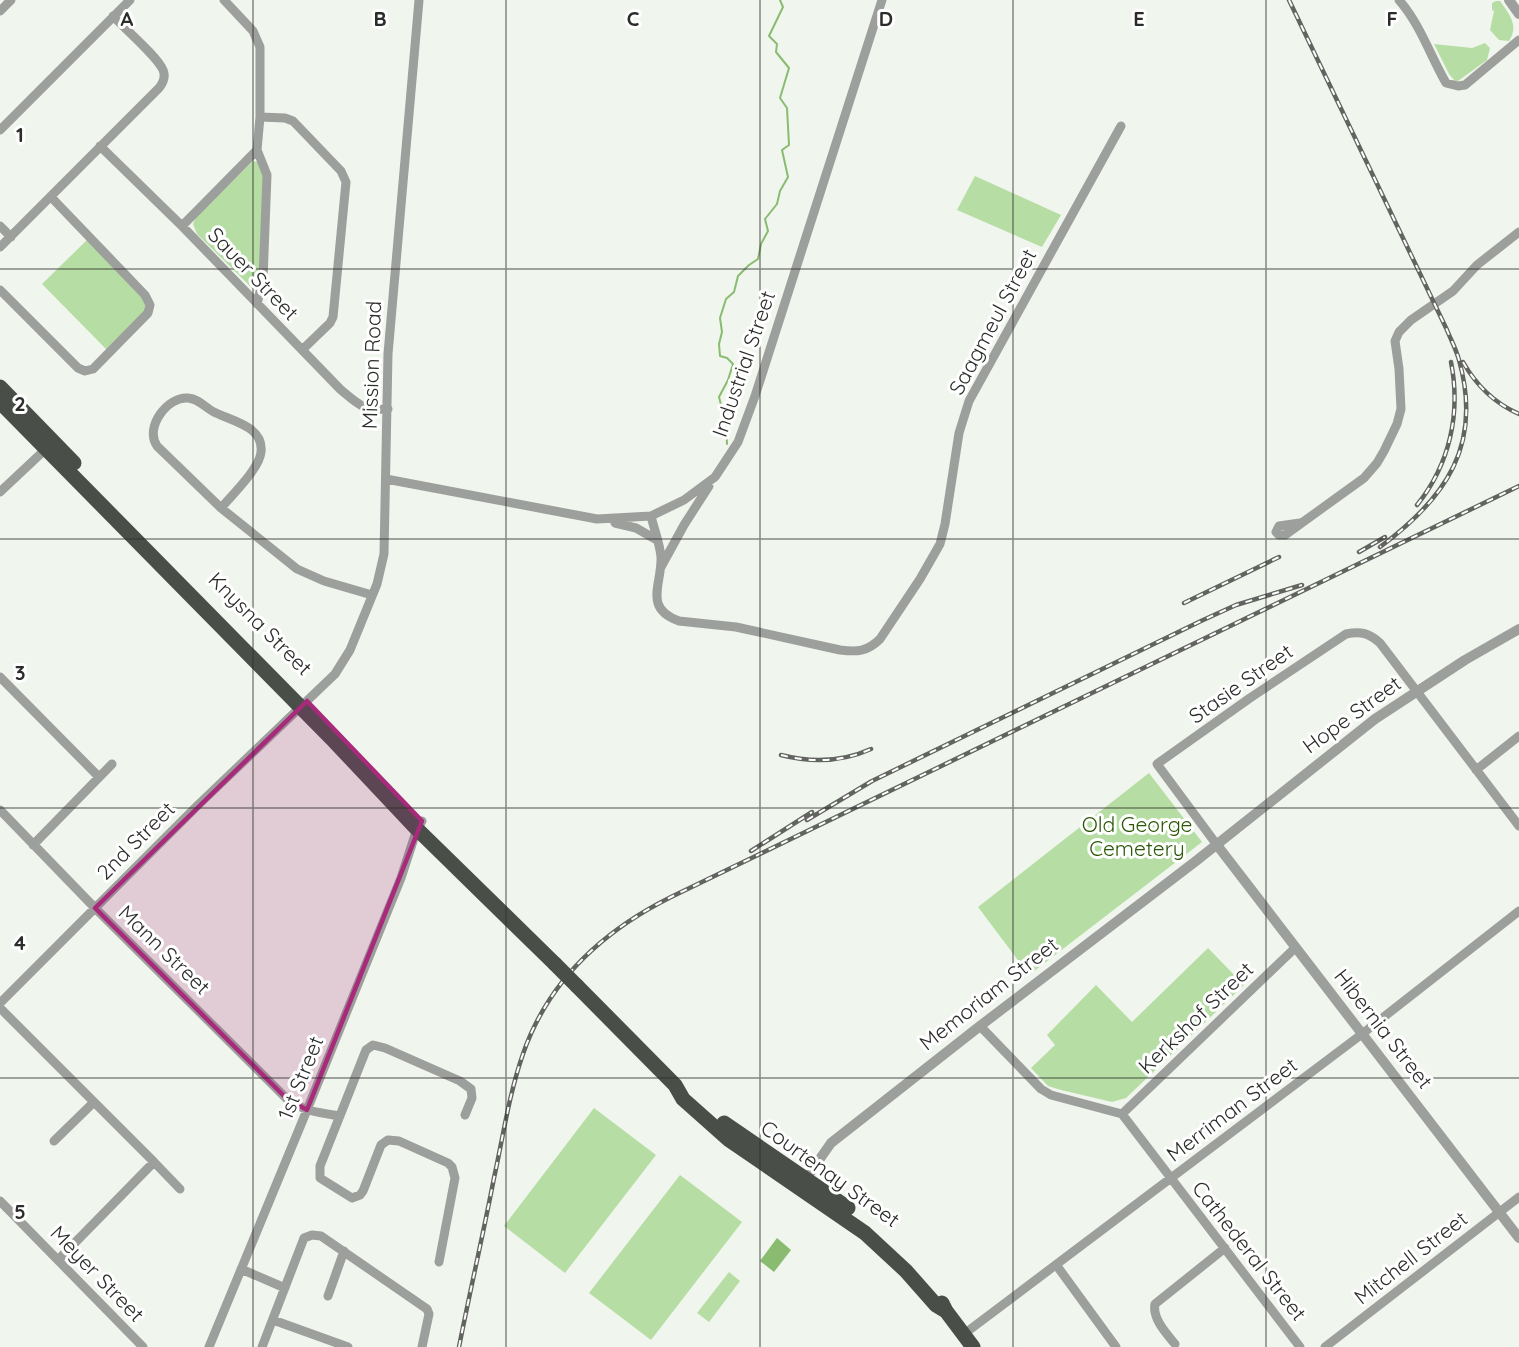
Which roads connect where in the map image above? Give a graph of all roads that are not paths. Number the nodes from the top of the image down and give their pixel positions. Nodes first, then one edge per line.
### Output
1 (11, 0) edge
2 (130, 0) edge
3 (224, 0) edge
4 (419, 0) edge
5 (882, 0) edge
6 (1399, 0) edge
7 (1509, 0) edge
8 (0, 11) edge
9 (1519, 14) edge
10 (113, 16) junction
11 (1519, 40) edge
12 (260, 117) junction
13 (1121, 126) dead end
14 (0, 130) edge
15 (100, 146) junction
16 (257, 150) junction
17 (51, 197) junction
18 (0, 225) edge
19 (182, 225) junction
20 (1519, 232) edge
21 (11, 237) junction
22 (0, 248) edge
23 (0, 290) edge
24 (257, 304) junction
25 (302, 350) junction
26 (0, 387) edge
27 (0, 402) edge
28 (388, 409) junction
29 (50, 445) junction
30 (715, 477) junction
31 (386, 479) junction
32 (0, 492) edge
33 (221, 508) junction
34 (651, 516) junction
35 (597, 519) junction
36 (1300, 523) dead end
37 (657, 540) junction
38 (660, 570) junction
39 (372, 595) junction
40 (1519, 629) edge
41 (0, 677) edge
42 (1417, 692) junction
43 (303, 704) junction
44 (1519, 736) edge
45 (112, 764) dead end
46 (1476, 770) junction
47 (99, 777) junction
48 (0, 810) edge
49 (420, 825) junction
50 (1519, 826) edge
51 (33, 845) junction
52 (1217, 845) junction
53 (95, 908) junction
54 (1519, 911) edge
55 (1295, 948) junction
56 (555, 964) joint
57 (0, 1003) edge
58 (0, 1008) edge
59 (980, 1026) junction
60 (1362, 1034) junction
61 (94, 1102) junction
62 (307, 1110) junction
63 (1122, 1114) junction
64 (465, 1115) dead end
65 (340, 1116) junction
66 (54, 1141) dead end
67 (154, 1162) junction
68 (1171, 1179) junction
69 (803, 1183) junction
70 (180, 1189) dead end
71 (1519, 1197) edge
72 (0, 1201) edge
73 (1499, 1212) junction
74 (1519, 1238) edge
75 (1225, 1248) junction
76 (344, 1251) junction
77 (58, 1259) junction
78 (439, 1262) dead end
79 (1057, 1266) junction
80 (241, 1269) junction
81 (285, 1288) junction
82 (328, 1296) dead end
83 (273, 1320) junction
84 (964, 1334) junction
85 (1175, 1344) dead end
86 (143, 1347) edge
87 (209, 1347) edge
88 (262, 1347) edge
89 (348, 1347) edge
90 (422, 1347) edge
91 (973, 1347) edge
92 (1116, 1347) edge
93 (1300, 1347) edge
94 (1325, 1347) edge

1 - 8 street
2 - 10 street
3 - 12 street
4 - 28 street, Mission Road
5 - 30 street, Industrial Street
6 - 11 street
7 - 9 street
10 - 14 street
10 - 15 street
12 - 16 street
12 - 25 street
13 - 38 street, Saagmeul Street
15 - 17 street
15 - 19 street, Sauer Street
16 - 19 street
16 - 24 street
17 - 21 street
17 - 23 street
18 - 21 street
19 - 24 street, Sauer Street
20 - 36 street
21 - 22 street
24 - 25 street, Sauer Street
25 - 28 street, Sauer Street
26 - 29 highway, Knysna Street
27 - 29 highway, Knysna Street
28 - 31 street, Mission Road
29 - 32 street
29 - 43 highway, Knysna Street
30 - 34 street, Industrial Street
30 - 38 street
31 - 35 street, Industrial Street
31 - 39 street, Mission Road
33 - 33 street
33 - 39 street
34 - 35 street, Industrial Street
34 - 37 street, Saagmeul Street
35 - 37 street
37 - 38 street, Saagmeul Street
39 - 43 street, Mission Road
40 - 42 street, Hope Street
41 - 47 street
42 - 46 street
42 - 52 street, Hope Street
42 - 52 street, Stasie Street
43 - 49 highway, Knysna Street
43 - 53 street, 2nd Street
44 - 46 street
45 - 47 street
46 - 50 street
47 - 51 street
48 - 51 street, Mann Street
49 - 56 highway, Knysna Street
49 - 62 street, 1st Street
51 - 53 street, Mann Street
52 - 55 street, Hibernia Street
52 - 59 street, Memoriam Street
53 - 57 street, 2nd Street
53 - 62 street, Mann Street
54 - 60 street, Merriman Street
55 - 60 street, Hibernia Street
55 - 63 street, Kerkshof Street
56 - 69 highway, Courtenay Street, bridge
58 - 61 street
59 - 63 street
59 - 69 street, Memoriam Street
60 - 68 street, Merriman Street
60 - 73 street, Hibernia Street
61 - 66 street
61 - 67 street
62 - 65 street
62 - 80 street, 1st Street
63 - 68 street, Cathederal Street
64 - 65 street
65 - 78 street
67 - 70 street
67 - 77 street
68 - 75 street, Cathederal Street
68 - 79 street, Merriman Street
69 - 84 highway, Courtenay Street
71 - 73 street, Mitchell Street
72 - 77 street, Meyer Street
73 - 74 street, Hibernia Street
73 - 94 street, Mitchell Street
75 - 85 street
75 - 93 street, Cathederal Street
76 - 81 street
76 - 82 street
76 - 90 street
77 - 86 street, Meyer Street
79 - 84 street, Merriman Street
79 - 92 street
80 - 81 street
80 - 87 street, 1st Street
81 - 83 street
83 - 88 street
83 - 89 street
84 - 91 highway, Courtenay Street

